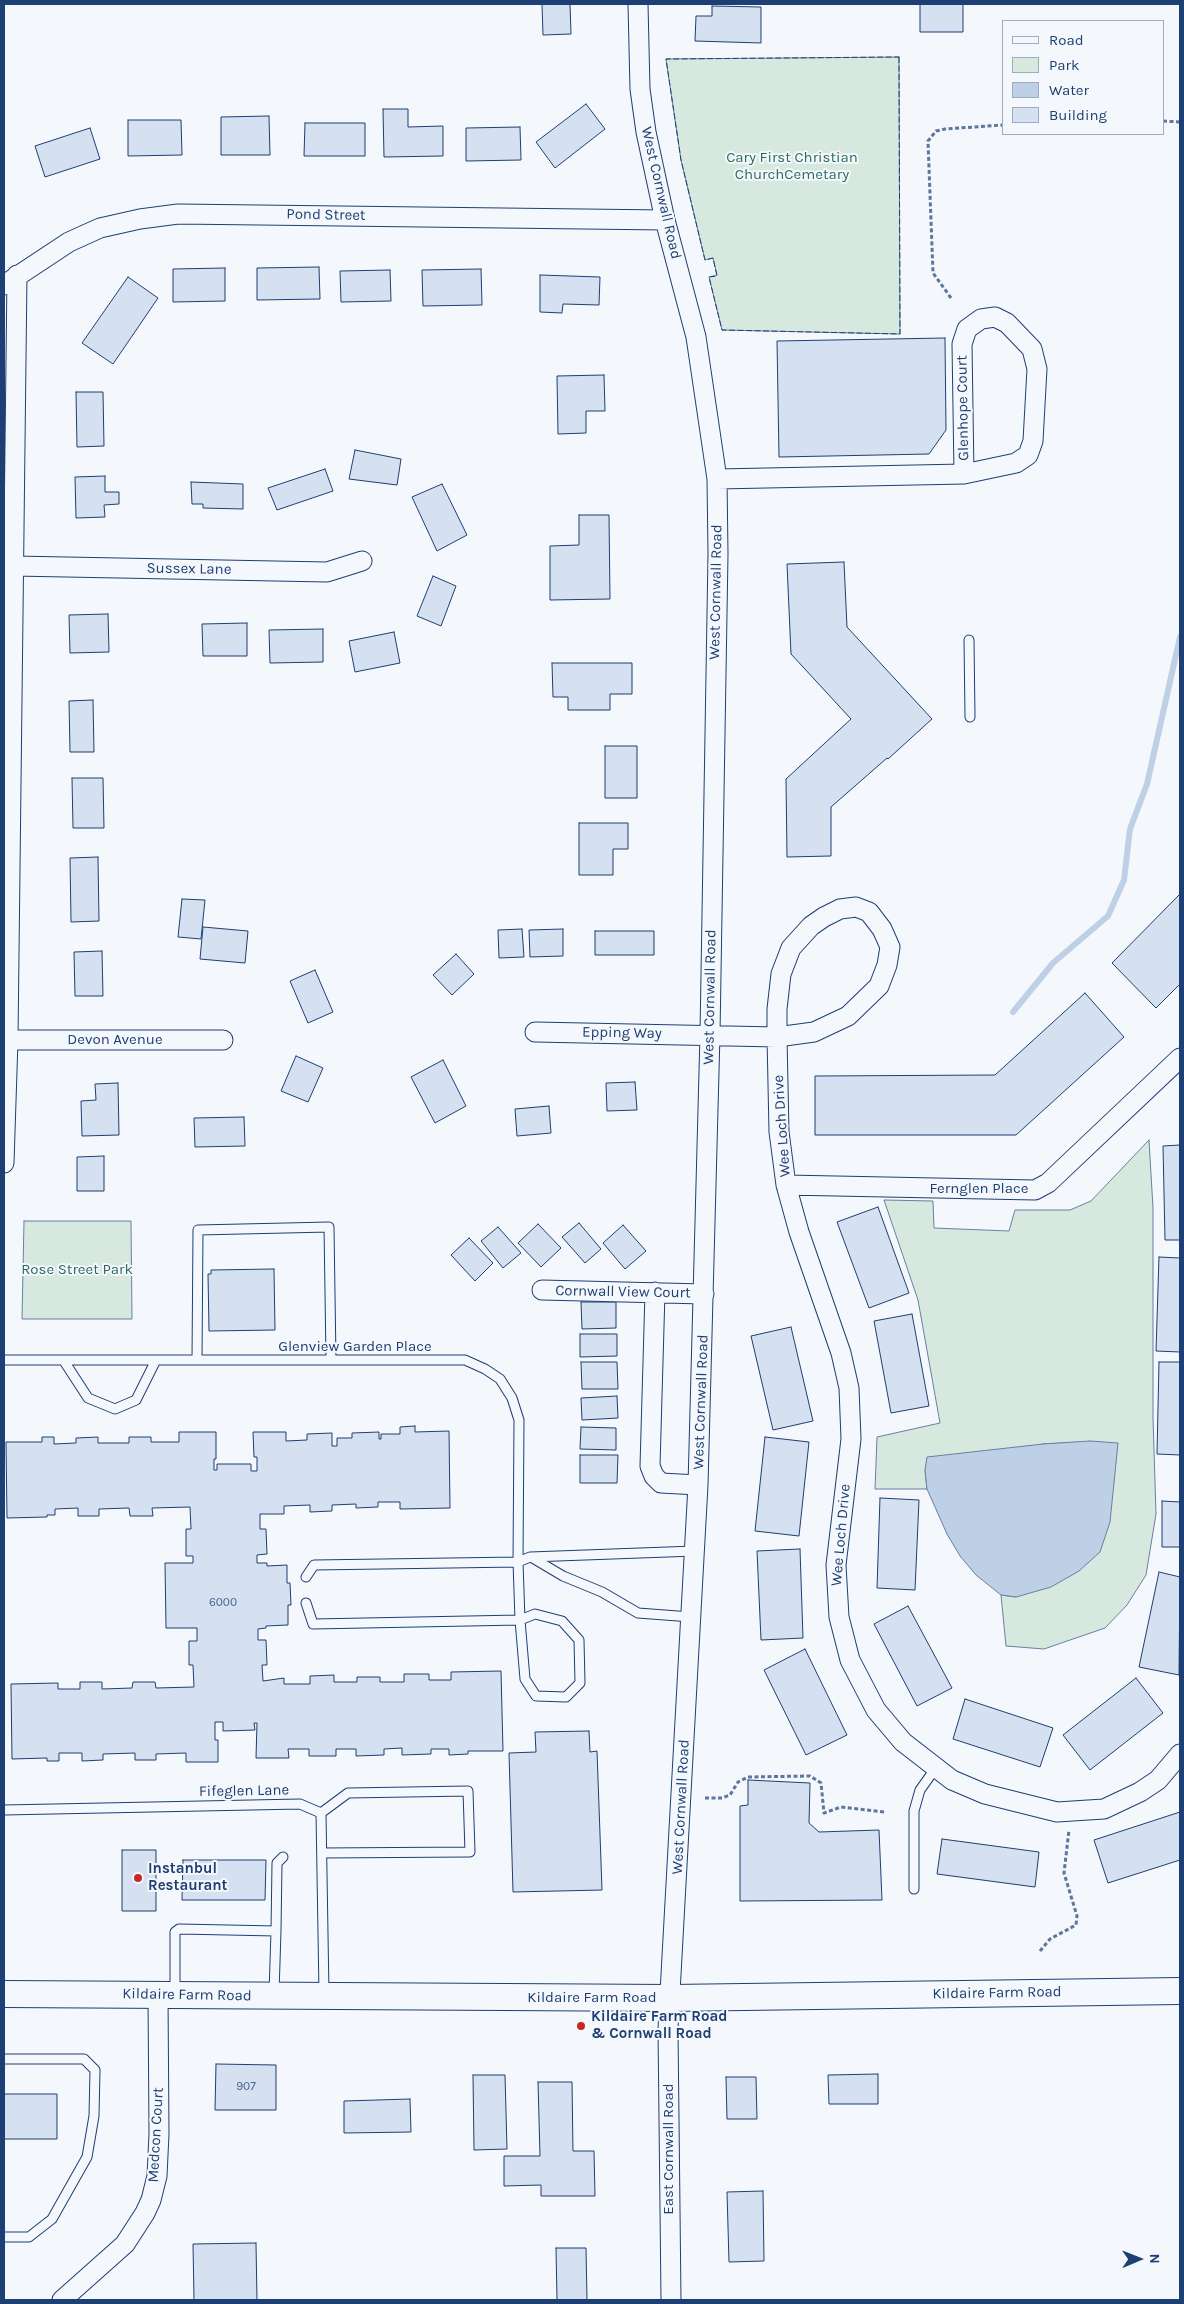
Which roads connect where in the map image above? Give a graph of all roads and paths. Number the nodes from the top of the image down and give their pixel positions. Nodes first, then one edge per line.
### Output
1 (638, 4) edge
2 (1164, 122) edge
3 (1180, 122) edge
4 (1002, 126) edge
5 (665, 220) junction
6 (10, 280) edge
7 (951, 298) dead end
8 (964, 474) junction
9 (717, 479) junction
10 (362, 561) dead end
11 (14, 566) junction
12 (969, 640) dead end
13 (970, 717) dead end
14 (535, 1032) dead end
15 (710, 1034) junction
16 (777, 1036) junction
17 (8, 1040) junction
18 (223, 1040) dead end
19 (1178, 1064) edge
20 (4, 1164) edge
21 (786, 1185) junction
22 (542, 1290) dead end
23 (654, 1292) junction
24 (704, 1294) junction
25 (4, 1360) edge
26 (64, 1360) junction
27 (156, 1360) junction
28 (197, 1360) junction
29 (331, 1360) junction
30 (698, 1485) junction
31 (695, 1551) junction
32 (530, 1557) junction
33 (518, 1562) junction
34 (306, 1578) dead end
35 (306, 1603) dead end
36 (691, 1616) junction
37 (520, 1620) junction
38 (1180, 1754) edge
39 (935, 1769) junction
40 (705, 1798) dead end
41 (8, 1810) edge
42 (885, 1812) dead end
43 (1068, 1812) junction
44 (321, 1813) junction
45 (322, 1853) junction
46 (280, 1860) dead end
47 (914, 1889) dead end
48 (276, 1930) junction
49 (1040, 1951) dead end
50 (1180, 1991) edge
51 (4, 1994) edge
52 (167, 1995) junction
53 (274, 1996) junction
54 (324, 1997) junction
55 (671, 1998) junction
56 (4, 2059) edge
57 (4, 2237) edge
58 (62, 2300) edge
59 (671, 2300) edge

1 - 5 street, West Cornwall Road
2 - 3 path
4 - 7 path
5 - 6 street, Pond Street
5 - 9 street, West Cornwall Road
6 - 11 street
8 - 8 street, Glenhope Court
8 - 9 street, Glenhope Court
9 - 15 street, West Cornwall Road
10 - 11 street, Sussex Lane
11 - 17 street
12 - 13 lane
14 - 15 street, Epping Way
15 - 16 street, Epping Way
15 - 24 street, West Cornwall Road
16 - 16 street
16 - 21 street, Wee Loch Drive
17 - 18 street, Devon Avenue
17 - 20 street
19 - 21 street, Fernglen Place
21 - 39 street, Wee Loch Drive
22 - 23 street, Cornwall View Court
23 - 24 street, Cornwall View Court
23 - 30 street
24 - 30 street, West Cornwall Road
25 - 26 lane, Glenview Garden Place
26 - 27 lane, Glenview Garden Place
26 - 27 lane
27 - 28 lane, Glenview Garden Place
28 - 29 lane, Glenview Garden Place
28 - 29 lane
29 - 33 lane, Glenview Garden Place
30 - 31 street, West Cornwall Road
31 - 32 lane
31 - 36 street, West Cornwall Road
32 - 33 lane
32 - 36 lane
33 - 34 lane
33 - 37 lane, Glenview Garden Place
35 - 37 lane
36 - 55 street, West Cornwall Road
37 - 37 lane
38 - 43 street, Wee Loch Drive
39 - 43 street, Wee Loch Drive
39 - 47 lane
40 - 42 path
41 - 44 lane, Fifeglen Lane
43 - 49 path
44 - 45 lane
44 - 45 lane
45 - 54 lane
46 - 48 lane
48 - 52 lane
48 - 53 lane
50 - 55 main road, Kildaire Farm Road
51 - 52 main road, Kildaire Farm Road
52 - 53 main road, Kildaire Farm Road
52 - 58 street, Medcon Court
53 - 54 main road, Kildaire Farm Road
54 - 55 main road, Kildaire Farm Road
55 - 59 street, East Cornwall Road
56 - 57 lane

